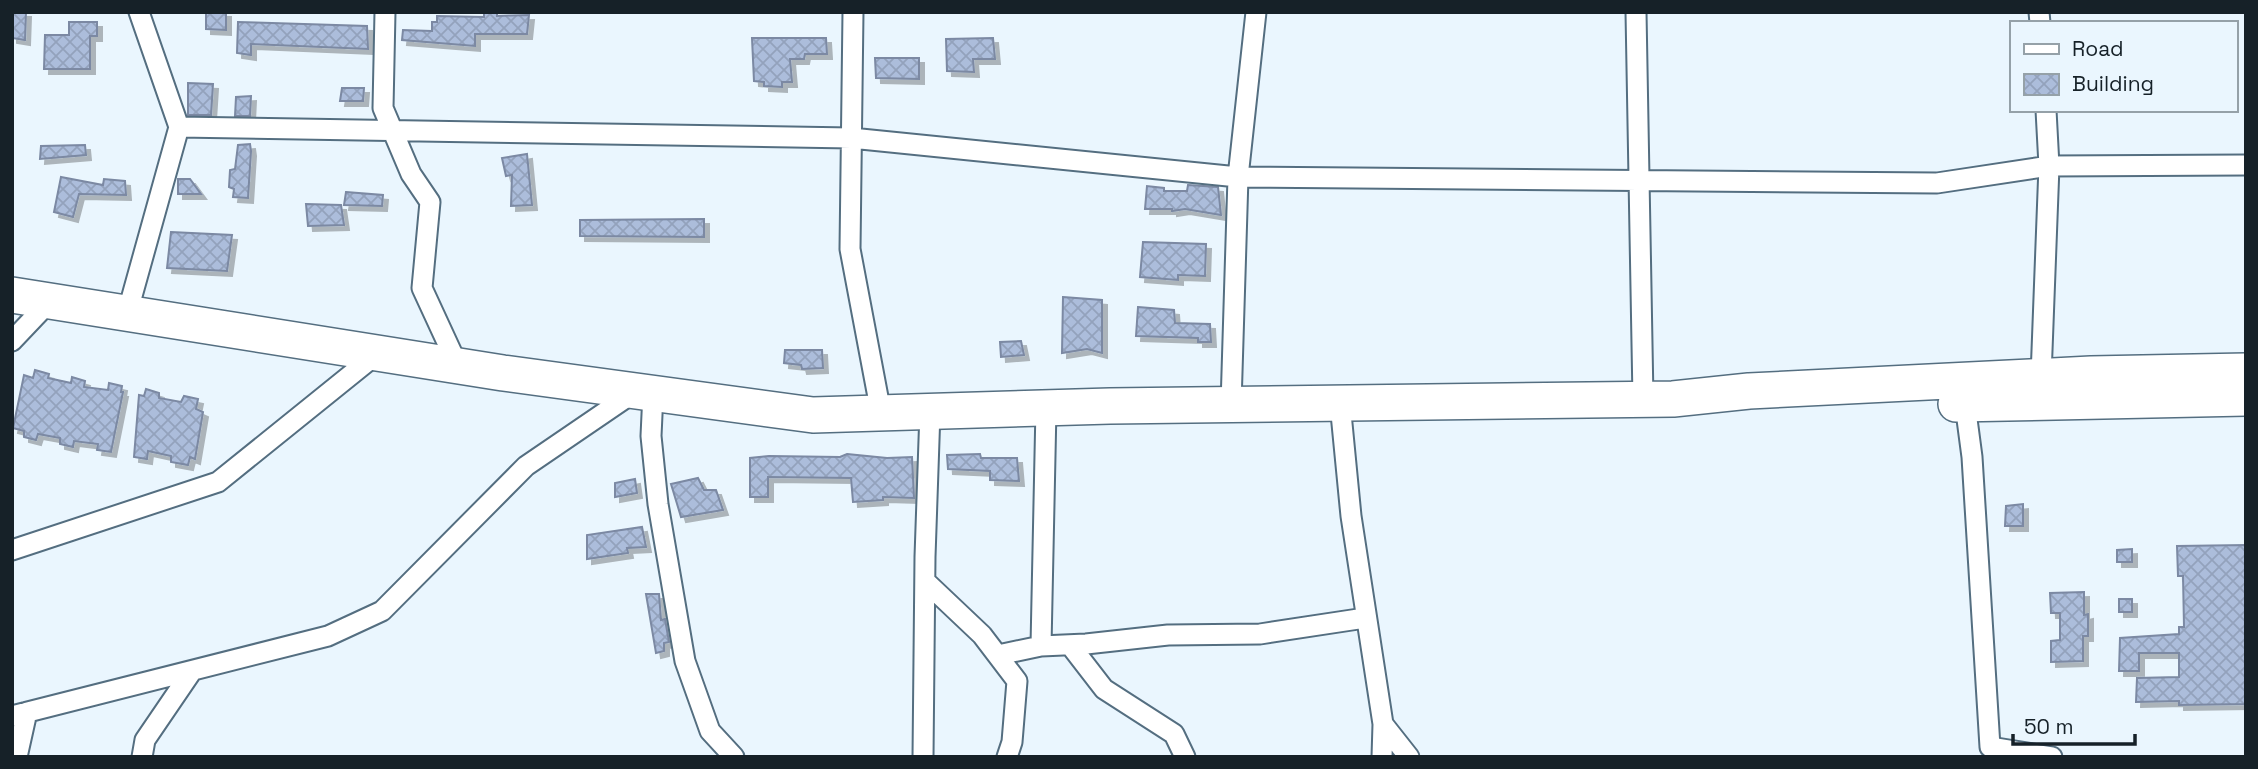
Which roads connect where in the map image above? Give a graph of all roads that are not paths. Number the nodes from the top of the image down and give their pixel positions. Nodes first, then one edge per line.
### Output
1 (139, 12) edge
2 (385, 12) edge
3 (853, 12) edge
4 (1256, 12) edge
5 (1636, 12) edge
6 (2046, 112) edge
7 (179, 127) junction
8 (393, 131) junction
9 (851, 138) junction
10 (2246, 164) edge
11 (2049, 166) junction
12 (1238, 177) junction
13 (1639, 180) junction
14 (12, 295) edge
15 (50, 302) junction
16 (127, 314) junction
17 (12, 341) edge
18 (378, 354) junction
19 (458, 366) junction
20 (2246, 370) edge
21 (2041, 377) junction
22 (645, 392) junction
23 (2246, 398) edge
24 (1658, 399) junction
25 (1340, 403) junction
26 (1965, 404) junction
27 (1231, 405) junction
28 (1046, 408) junction
29 (930, 411) junction
30 (881, 413) junction
31 (12, 550) edge
32 (926, 582) junction
33 (1365, 618) junction
34 (1070, 645) junction
35 (1041, 646) junction
36 (998, 655) junction
37 (192, 671) junction
38 (20, 714) edge
39 (1383, 724) junction
40 (1985, 752) edge
41 (17, 757) edge
42 (142, 757) edge
43 (734, 757) edge
44 (923, 757) edge
45 (1007, 757) edge
46 (1185, 757) edge
47 (1382, 757) edge
48 (1409, 757) edge
49 (2052, 757) edge

1 - 7 street
2 - 8 street
3 - 9 street
4 - 12 street
5 - 13 street
6 - 11 street
7 - 8 street
7 - 16 street
8 - 9 street
8 - 19 street
9 - 12 street
9 - 30 street
10 - 11 street
11 - 13 street
11 - 21 street
12 - 13 street
12 - 27 street
13 - 24 street
14 - 15 highway
15 - 16 highway
15 - 17 street
16 - 18 highway
18 - 19 highway
18 - 31 street
19 - 22 highway
20 - 21 highway
21 - 24 highway
22 - 30 highway
22 - 37 street
22 - 43 street
23 - 26 highway
24 - 25 highway
24 - 26 highway
25 - 27 highway
25 - 33 street
26 - 40 street
27 - 28 highway
28 - 29 highway
28 - 35 street
29 - 30 highway
29 - 32 street
32 - 36 street
32 - 44 street
33 - 34 street
33 - 39 street
34 - 35 street
34 - 46 street
35 - 36 street
36 - 45 street
37 - 38 street
37 - 42 street
38 - 41 street
39 - 47 street
39 - 48 street
40 - 49 street

